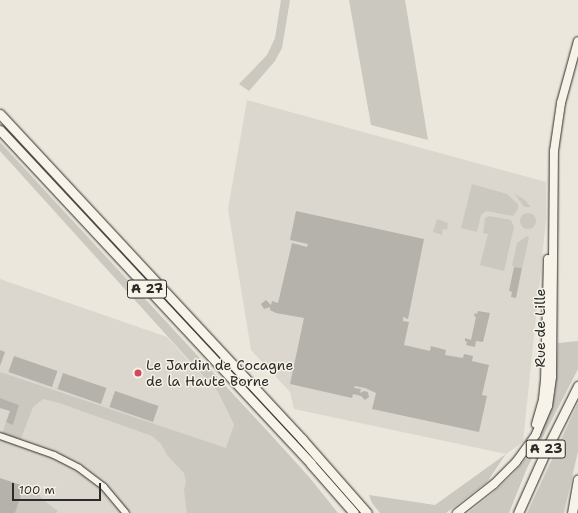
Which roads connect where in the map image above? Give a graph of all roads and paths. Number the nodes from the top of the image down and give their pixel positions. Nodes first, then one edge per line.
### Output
1 (578, 41) edge
2 (0, 114) edge
3 (0, 130) edge
4 (578, 386) edge
5 (0, 436) edge
6 (295, 447) junction
7 (578, 480) edge
8 (126, 513) edge
9 (348, 513) edge
10 (354, 513) edge
11 (368, 513) edge
12 (457, 513) edge
13 (518, 513) edge
14 (572, 513) edge

1 - 12 main road, Rue de Lille
2 - 11 highway, A 27
3 - 6 highway, A 27
4 - 13 highway, A 23
5 - 8 street
6 - 9 highway
6 - 10 highway, A 27
7 - 14 highway

